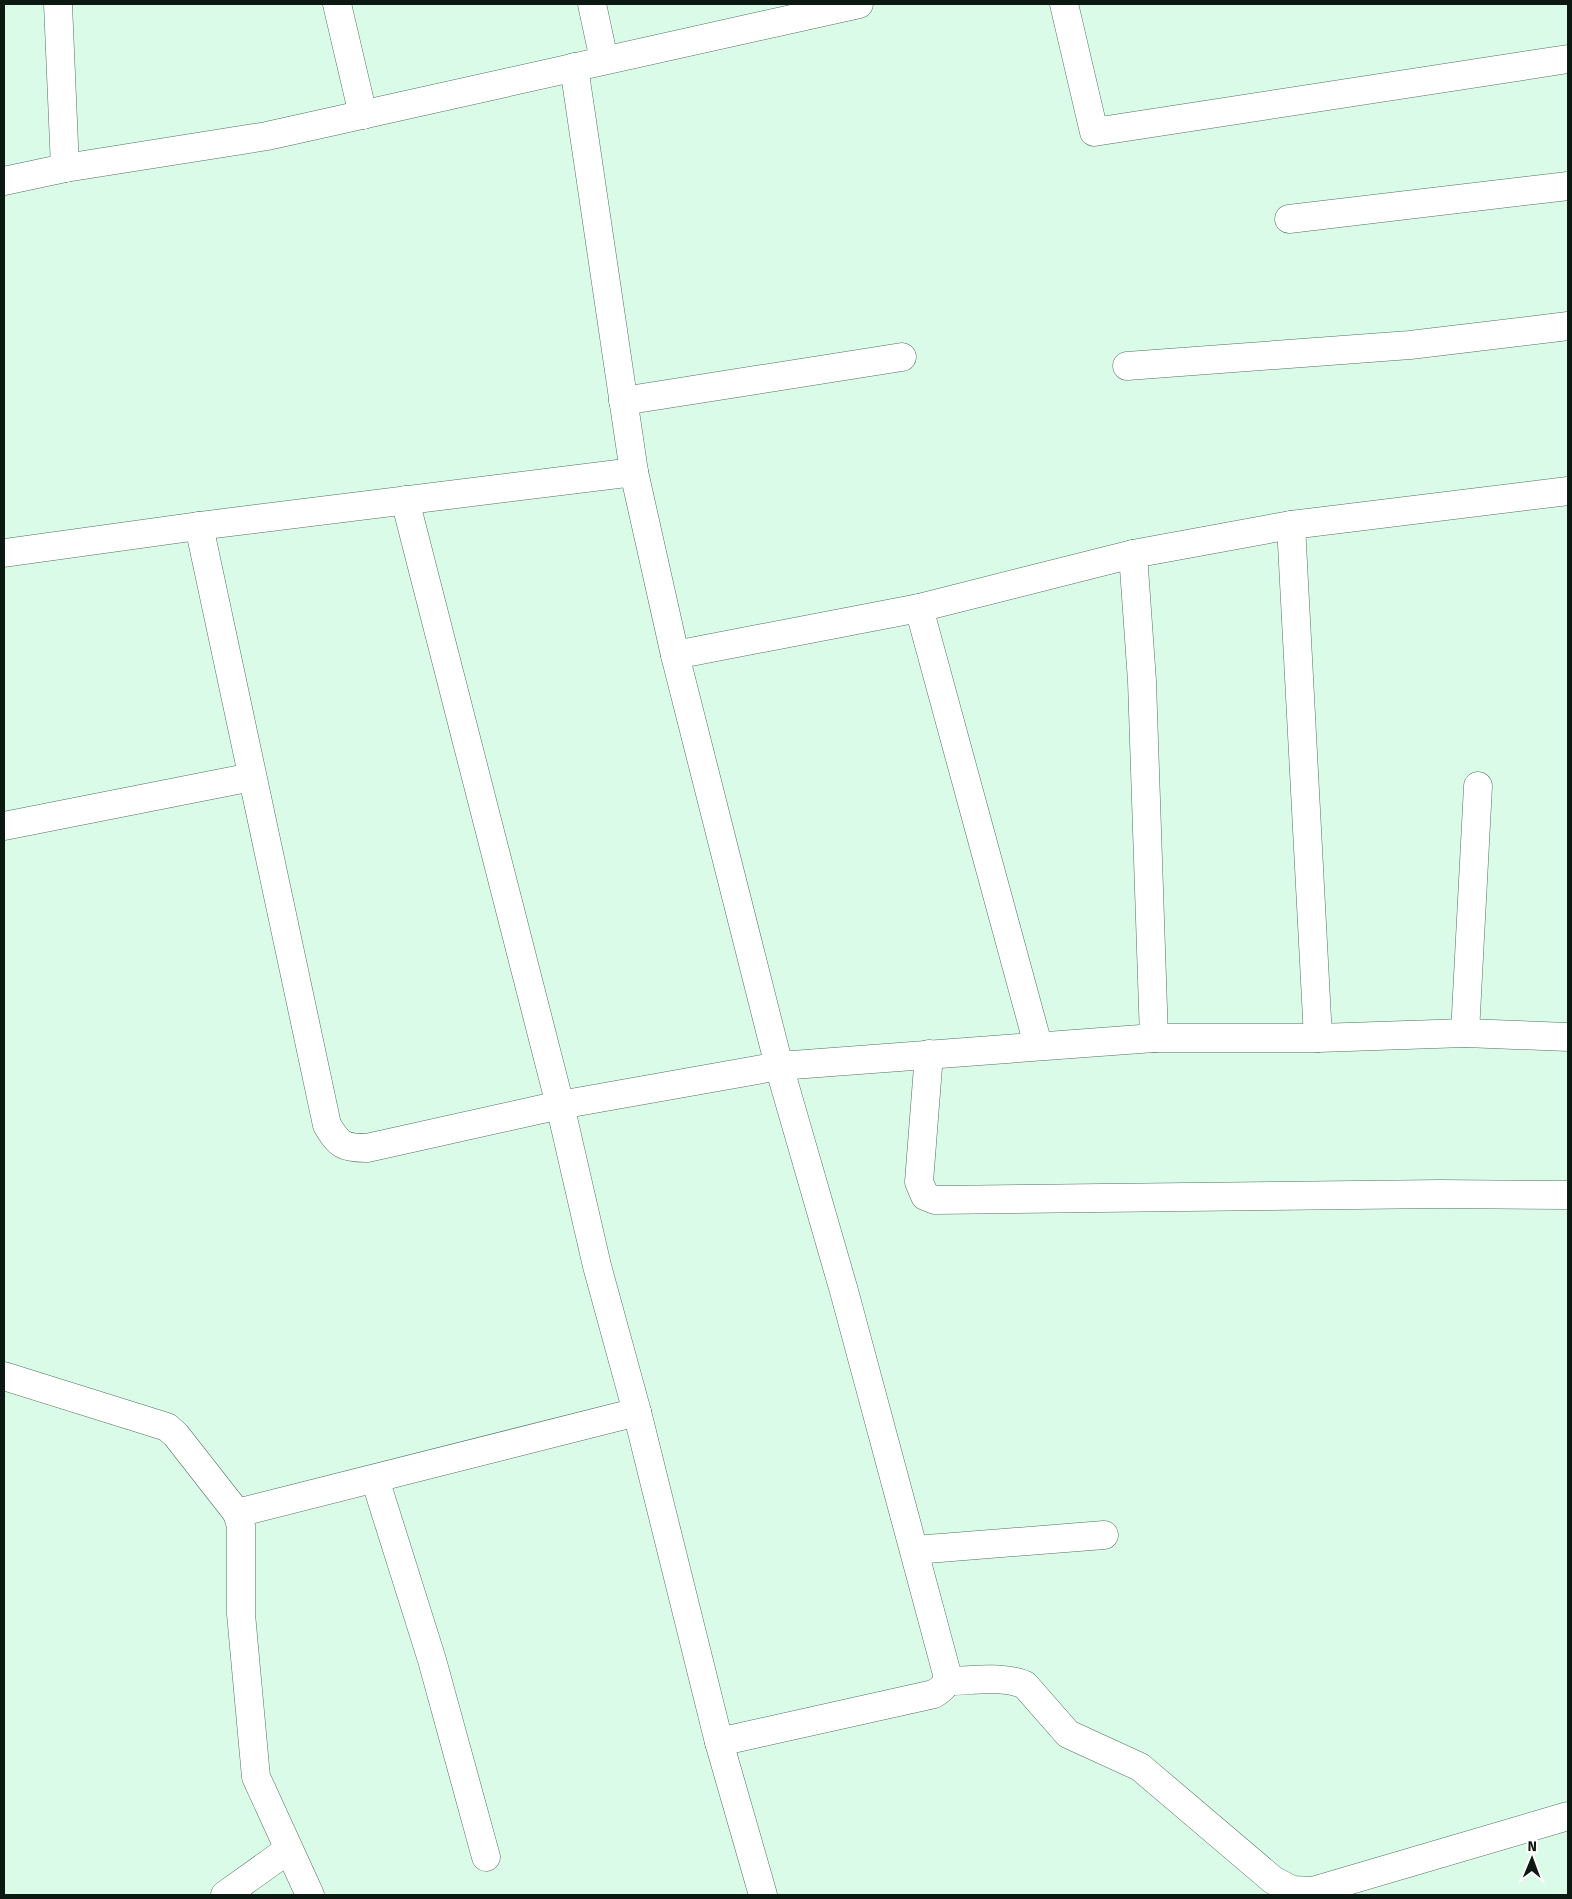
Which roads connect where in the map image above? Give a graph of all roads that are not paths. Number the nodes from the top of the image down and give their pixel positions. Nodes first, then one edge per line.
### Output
1 (58, 4) edge
2 (337, 4) edge
3 (592, 4) edge
4 (859, 4) edge
5 (1064, 4) edge
6 (1568, 59) edge
7 (604, 60) junction
8 (574, 67) junction
9 (364, 115) junction
10 (65, 168) junction
11 (4, 181) edge
12 (1568, 186) edge
13 (1289, 219) dead end
14 (1568, 326) edge
15 (902, 357) dead end
16 (1127, 366) dead end
17 (623, 401) junction
18 (634, 472) junction
19 (1568, 491) edge
20 (405, 500) junction
21 (1291, 525) junction
22 (199, 526) junction
23 (4, 553) edge
24 (1133, 554) junction
25 (920, 608) junction
26 (675, 655) junction
27 (252, 777) junction
28 (1478, 786) dead end
29 (4, 826) edge
30 (1465, 1033) junction
31 (1568, 1037) edge
32 (1154, 1038) junction
33 (1318, 1038) junction
34 (1038, 1045) junction
35 (929, 1054) junction
36 (779, 1066) junction
37 (560, 1105) junction
38 (1568, 1195) edge
39 (4, 1376) edge
40 (637, 1412) junction
41 (375, 1479) junction
42 (237, 1513) junction
43 (1104, 1535) dead end
44 (915, 1550) junction
45 (947, 1681) junction
46 (719, 1742) junction
47 (1568, 1816) edge
48 (288, 1850) junction
49 (486, 1857) dead end
50 (225, 1895) edge
51 (310, 1895) edge
52 (763, 1895) edge

1 - 10 street
2 - 9 street
3 - 7 street
4 - 7 street
5 - 6 street
7 - 8 street
8 - 9 street
8 - 17 street
9 - 10 street
10 - 11 street
12 - 13 street
14 - 16 street
15 - 17 street
17 - 18 street
18 - 20 street
18 - 26 street
19 - 21 street
20 - 22 street
20 - 37 street
21 - 24 street
21 - 33 street
22 - 23 street
22 - 27 street
24 - 25 street
24 - 32 street
25 - 26 street
25 - 34 street
26 - 36 street
27 - 29 street
27 - 37 street
28 - 30 street
30 - 31 street
30 - 33 street
32 - 33 street
32 - 34 street
34 - 35 street
35 - 36 street
35 - 38 street
36 - 37 street
36 - 44 street
37 - 40 street
39 - 42 street
40 - 41 street
40 - 46 street
41 - 42 street
41 - 49 street
42 - 48 street
43 - 44 street
44 - 45 street
45 - 46 street
45 - 47 street
46 - 52 street
48 - 50 street
48 - 51 street

